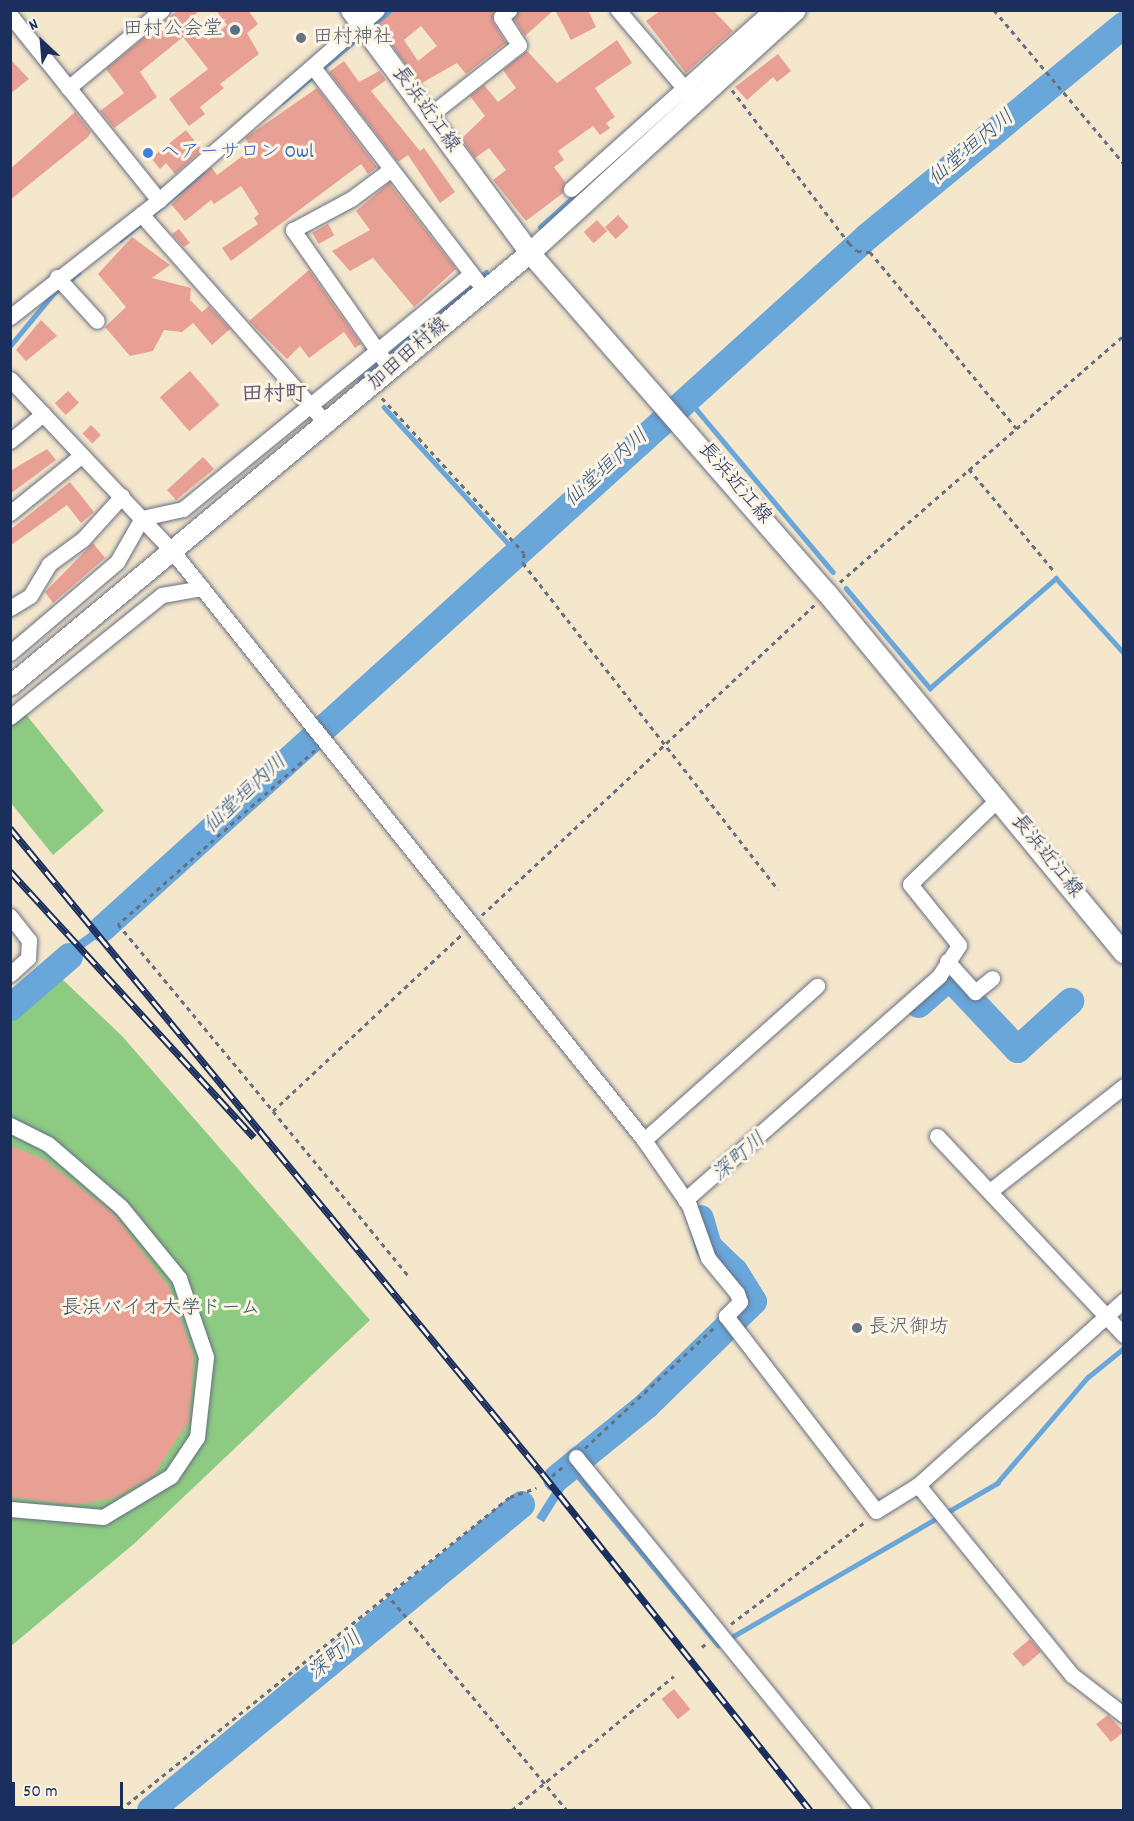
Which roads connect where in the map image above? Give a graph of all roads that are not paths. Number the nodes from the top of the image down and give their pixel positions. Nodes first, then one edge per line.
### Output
1 (162, 10) edge
2 (377, 10) edge
3 (509, 10) edge
4 (618, 10) edge
5 (796, 10) edge
6 (10, 15) edge
7 (356, 17) edge
8 (769, 17) edge
9 (317, 73) junction
10 (68, 88) junction
11 (689, 94) junction
12 (430, 115) junction
13 (390, 170) junction
14 (570, 189) dead end
15 (159, 200) junction
16 (145, 218) junction
17 (530, 253) junction
18 (476, 281) junction
19 (62, 283) junction
20 (10, 317) edge
21 (97, 321) dead end
22 (385, 361) junction
23 (10, 379) edge
24 (307, 402) junction
25 (43, 414) junction
26 (327, 424) junction
27 (10, 441) edge
28 (82, 455) junction
29 (122, 496) junction
30 (10, 513) edge
31 (142, 518) junction
32 (173, 552) junction
33 (202, 588) junction
34 (10, 608) edge
35 (10, 653) edge
36 (10, 686) edge
37 (10, 717) edge
38 (999, 798) junction
39 (10, 916) edge
40 (1124, 954) edge
41 (946, 961) junction
42 (10, 974) edge
43 (992, 978) dead end
44 (817, 986) dead end
45 (1124, 1086) edge
46 (10, 1125) edge
47 (937, 1136) dead end
48 (644, 1140) junction
49 (990, 1191) junction
50 (685, 1200) junction
51 (1124, 1300) edge
52 (1106, 1313) junction
53 (1124, 1335) edge
54 (576, 1457) road end
55 (918, 1485) junction
56 (10, 1509) edge
57 (1124, 1715) edge
58 (863, 1810) edge

1 - 10 street
2 - 7 street
3 - 12 street
4 - 11 street
5 - 8 main road, 加田田村線
6 - 10 street
7 - 9 street
7 - 12 main road, 長浜近江線
8 - 11 street
8 - 11 main road, 加田田村線
9 - 13 street
9 - 15 street
10 - 15 street
11 - 14 street
11 - 17 main road, 加田田村線
12 - 17 main road, 長浜近江線
13 - 18 street
13 - 22 street
15 - 16 street
16 - 19 street
16 - 24 street
17 - 18 main road, 加田田村線
17 - 38 main road, 長浜近江線
18 - 22 main road, 加田田村線
19 - 20 street
19 - 21 street
22 - 24 street
22 - 26 main road, 加田田村線
23 - 25 street
24 - 26 street
24 - 31 street
25 - 27 street
25 - 28 street
26 - 32 main road, 加田田村線
28 - 29 street
28 - 30 street
29 - 31 street
29 - 34 street
31 - 32 street
31 - 35 street
32 - 33 street
32 - 36 main road, 加田田村線
33 - 37 street
33 - 48 street
38 - 40 main road, 長浜近江線
38 - 41 street
39 - 42 street
41 - 43 street
41 - 50 street
44 - 48 street
45 - 49 street
46 - 56 street
47 - 49 street
48 - 50 street
49 - 52 street
50 - 55 street
51 - 52 street
52 - 53 street
52 - 55 street
54 - 58 street
55 - 57 street

